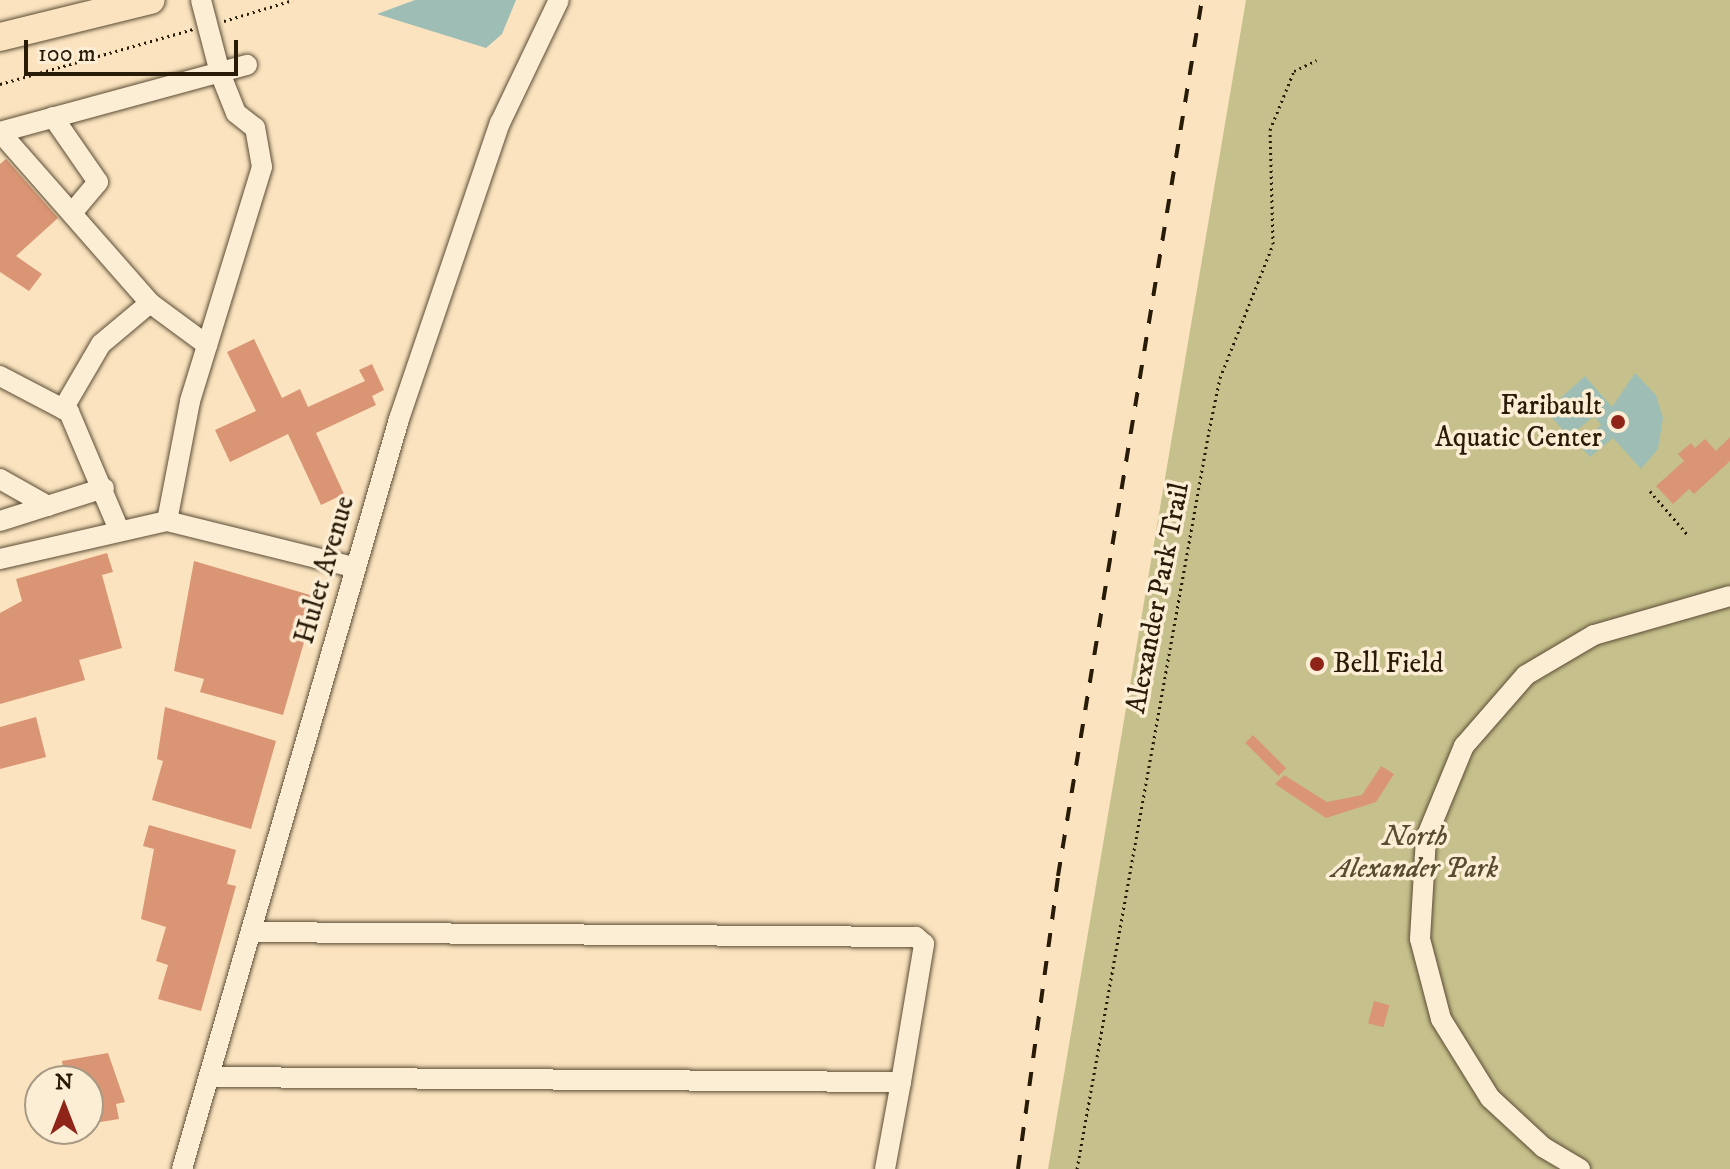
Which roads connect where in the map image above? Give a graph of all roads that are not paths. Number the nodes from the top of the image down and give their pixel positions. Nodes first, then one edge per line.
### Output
1 (151, 0) edge
2 (201, 0) edge
3 (559, 0) edge
4 (82, 19) junction
5 (0, 37) edge
6 (0, 46) edge
7 (247, 65) dead end
8 (220, 73) junction
9 (53, 117) junction
10 (0, 132) edge
11 (72, 213) junction
12 (150, 303) junction
13 (207, 345) junction
14 (0, 376) edge
15 (63, 409) junction
16 (0, 479) edge
17 (104, 488) junction
18 (48, 506) junction
19 (0, 521) edge
20 (167, 521) junction
21 (119, 530) junction
22 (0, 559) edge
23 (353, 567) junction
24 (1730, 596) edge
25 (252, 932) junction
26 (212, 1077) junction
27 (901, 1082) junction
28 (182, 1169) edge
29 (885, 1169) edge
30 (1580, 1169) edge

1 - 4 highway
2 - 8 street
3 - 23 street, Hulet Avenue
4 - 5 highway
4 - 6 highway
7 - 8 street
8 - 9 street
8 - 13 street
9 - 10 street
9 - 11 street
10 - 11 street
11 - 12 street
12 - 13 street
12 - 15 street
13 - 20 street
14 - 15 street
15 - 17 street
16 - 18 street
17 - 18 street
17 - 21 street
18 - 19 street
20 - 21 street
20 - 23 street
21 - 22 street
23 - 25 street, Hulet Avenue
24 - 30 street
25 - 26 street, Hulet Avenue
25 - 27 street
26 - 27 street
26 - 28 street, Hulet Avenue
27 - 29 street

